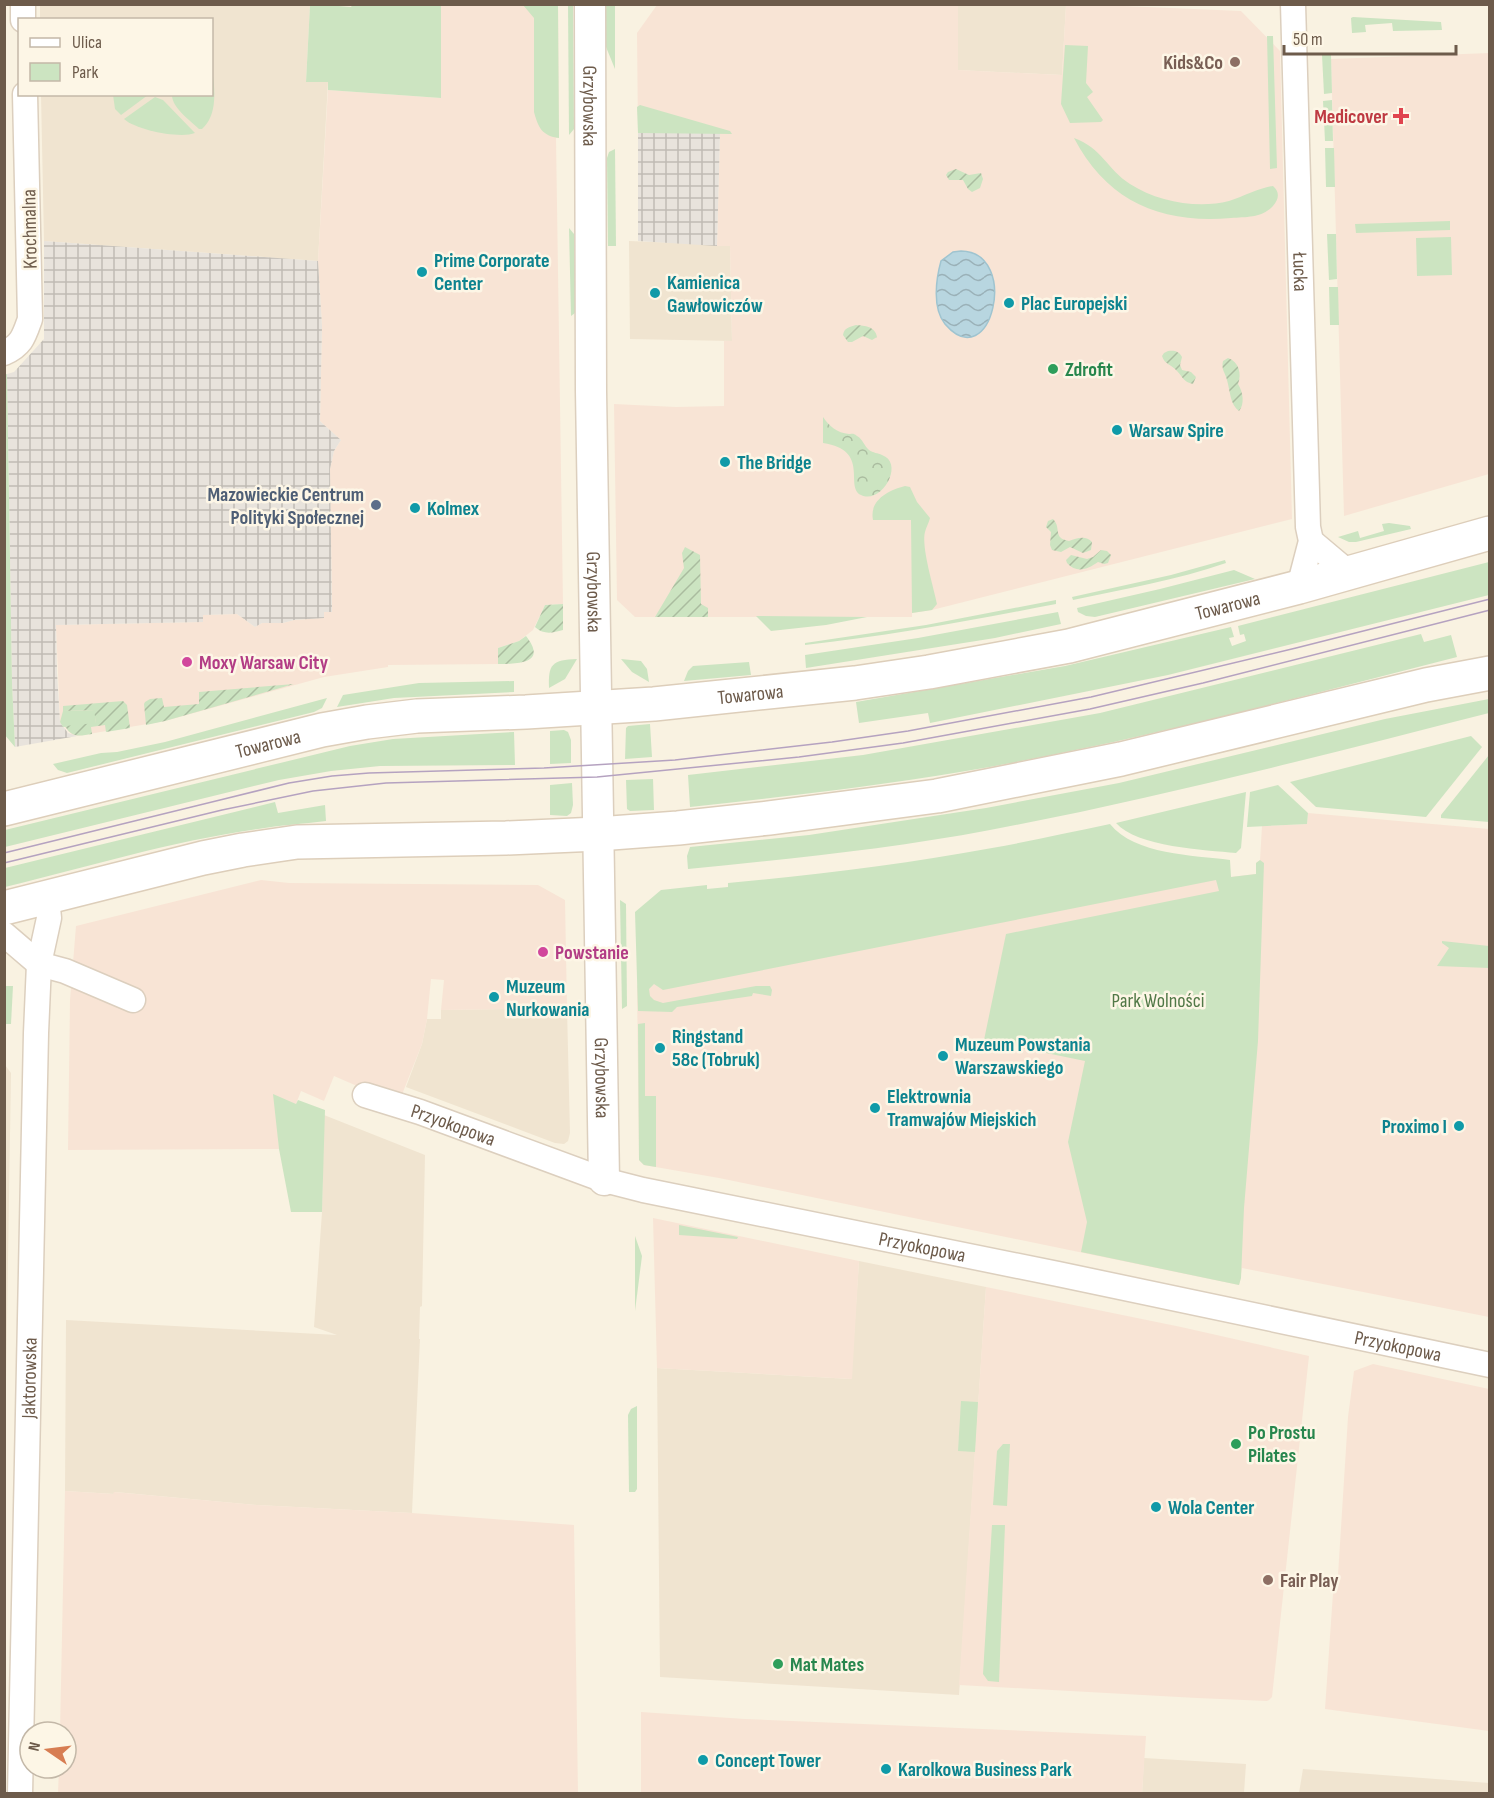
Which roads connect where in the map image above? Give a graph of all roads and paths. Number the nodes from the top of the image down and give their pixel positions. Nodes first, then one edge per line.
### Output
1 (590, 4) edge
2 (1293, 4) edge
3 (25, 96) edge
4 (4, 352) edge
5 (1490, 533) edge
6 (1311, 541) junction
7 (1349, 573) junction
8 (1299, 587) junction
9 (1490, 673) edge
10 (597, 708) junction
11 (4, 809) edge
12 (598, 834) junction
13 (47, 898) junction
14 (4, 908) edge
15 (4, 934) edge
16 (39, 964) junction
17 (133, 1000) dead end
18 (365, 1095) dead end
19 (604, 1180) junction
20 (1490, 1365) edge
21 (20, 1794) edge

1 - 10 street, Grzybowska
2 - 6 street, Łucka
3 - 4 street, Krochmalna
5 - 7 main road, Towarowa
6 - 7 street
6 - 8 street, Łucka
7 - 8 main road, Towarowa
8 - 10 main road, Towarowa
9 - 12 main road
10 - 11 main road, Towarowa
10 - 12 street, Grzybowska
12 - 13 main road
12 - 19 street, Grzybowska
13 - 14 main road
13 - 16 street, Jaktorowska
15 - 16 street
16 - 17 street
16 - 21 street, Jaktorowska
18 - 19 street, Przyokopowa
19 - 20 street, Przyokopowa

